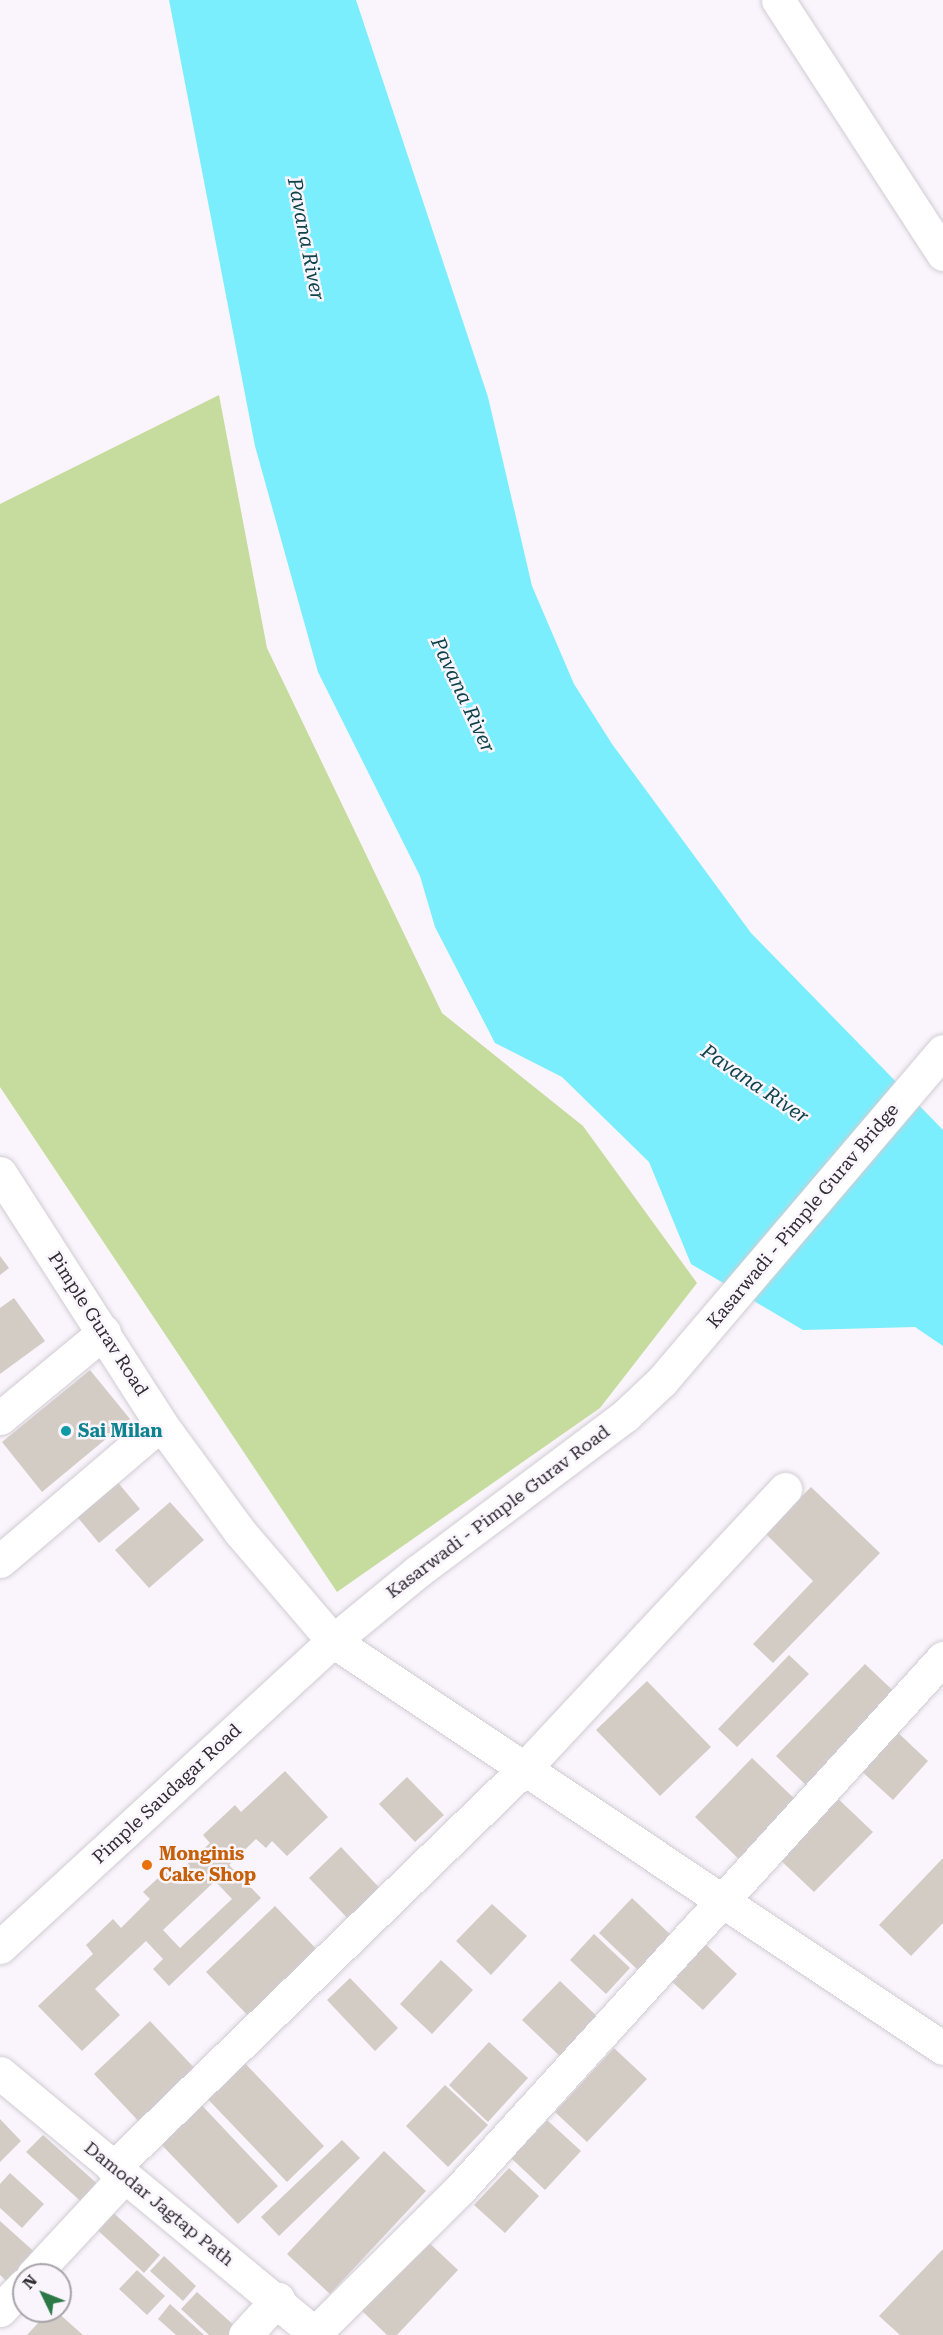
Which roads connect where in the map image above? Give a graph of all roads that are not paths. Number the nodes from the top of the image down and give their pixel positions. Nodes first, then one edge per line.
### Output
1 (778, 0) edge
2 (943, 254) edge
3 (943, 1051) edge
4 (0, 1173) edge
5 (104, 1332) junction
6 (662, 1381) joint
7 (0, 1418) edge
8 (161, 1424) junction
9 (785, 1489) dead end
10 (0, 1561) edge
11 (333, 1641) junction
12 (943, 1658) edge
13 (524, 1769) junction
14 (723, 1902) junction
15 (0, 1947) edge
16 (943, 2048) edge
17 (0, 2073) edge
18 (118, 2172) junction
19 (43, 2263) edge
20 (12, 2298) edge
21 (278, 2299) junction
22 (0, 2310) edge
23 (316, 2334) edge
24 (245, 2335) edge

1 - 2 street
3 - 6 street, Kasarwadi - Pimple Gurav Bridge
4 - 5 street, Pimple Gurav Road
5 - 7 street
5 - 8 street, Pimple Gurav Road
6 - 11 street, Kasarwadi - Pimple Gurav Road
8 - 10 street
8 - 11 street, Pimple Gurav Road
9 - 13 street
11 - 13 street, Pimple Gurav Road
11 - 15 street, Pimple Saudagar Road
12 - 14 street
13 - 14 street, Pimple Gurav Road
13 - 18 street
14 - 16 street, Pimple Gurav Road
14 - 23 street
17 - 18 street, Damodar Jagtap Path
18 - 19 street
18 - 21 street, Damodar Jagtap Path
20 - 22 street
21 - 23 street, Damodar Jagtap Path
21 - 24 street

